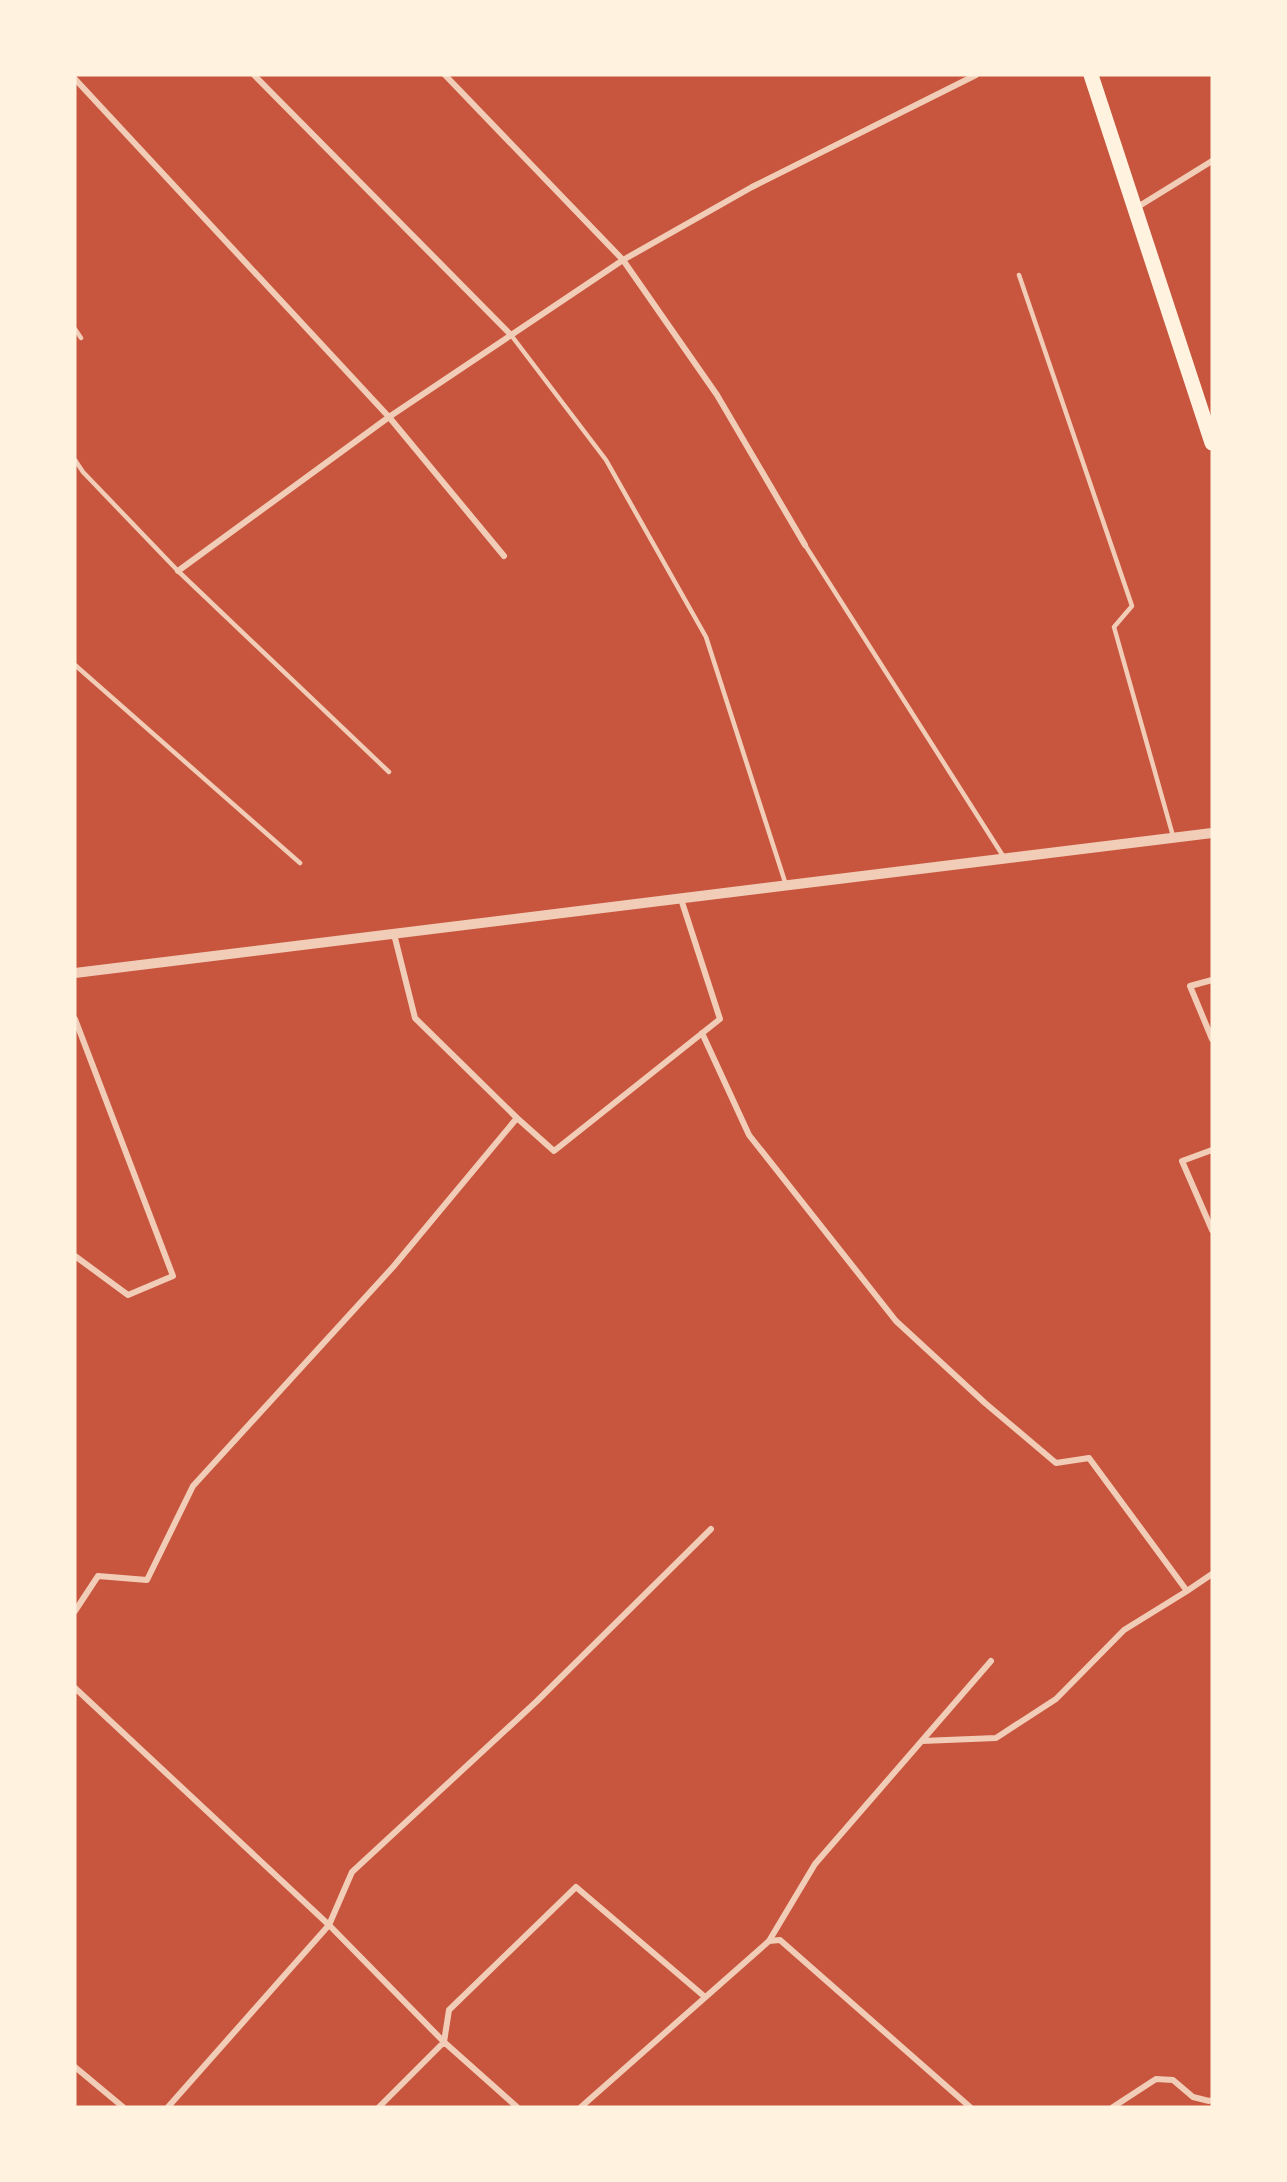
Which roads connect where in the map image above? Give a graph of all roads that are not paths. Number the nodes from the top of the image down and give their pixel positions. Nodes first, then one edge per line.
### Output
1 (254, 75) edge
2 (445, 75) edge
3 (976, 75) edge
4 (1091, 75) edge
5 (75, 79) edge
6 (1212, 161) edge
7 (1135, 208) junction
8 (623, 261) junction
9 (1019, 275) dead end
10 (75, 329) edge
11 (511, 335) junction
12 (81, 338) dead end
13 (389, 417) junction
14 (1212, 443) edge
15 (75, 460) edge
16 (805, 544) joint
17 (504, 556) dead end
18 (178, 571) junction
19 (75, 664) edge
20 (389, 772) dead end
21 (1212, 833) edge
22 (1174, 838) junction
23 (1005, 859) junction
24 (300, 863) dead end
25 (786, 886) junction
26 (681, 899) junction
27 (394, 934) junction
28 (75, 973) edge
29 (1212, 980) edge
30 (75, 1019) edge
31 (702, 1034) junction
32 (1212, 1039) edge
33 (517, 1118) junction
34 (1212, 1150) edge
35 (1212, 1230) edge
36 (75, 1256) edge
37 (711, 1529) dead end
38 (1212, 1574) edge
39 (1187, 1591) junction
40 (75, 1611) edge
41 (991, 1661) dead end
42 (75, 1689) edge
43 (922, 1741) junction
44 (329, 1925) junction
45 (769, 1941) junction
46 (705, 1996) junction
47 (444, 2042) junction
48 (75, 2067) edge
49 (1212, 2100) edge
50 (123, 2107) edge
51 (168, 2107) edge
52 (379, 2107) edge
53 (517, 2107) edge
54 (581, 2107) edge
55 (970, 2107) edge
56 (1113, 2107) edge

1 - 11 street
2 - 8 street
3 - 8 street
4 - 7 main road
5 - 13 street
6 - 7 street
7 - 14 main road
8 - 11 street
8 - 16 street
9 - 22 lane
10 - 12 lane
11 - 13 street
11 - 25 lane
13 - 17 street
13 - 18 street
15 - 18 lane
16 - 23 lane
18 - 20 lane
19 - 24 lane
21 - 22 street
22 - 23 street
23 - 25 street
25 - 26 street
26 - 27 street
26 - 31 street
27 - 28 street
27 - 33 street
29 - 32 street
30 - 36 street
31 - 33 street
31 - 39 street
33 - 40 street
34 - 35 street
37 - 44 street
38 - 39 street
39 - 43 street
41 - 43 street
42 - 44 street
43 - 45 street
44 - 47 street
44 - 51 street
45 - 46 street
45 - 55 street
46 - 47 street
46 - 54 street
47 - 52 street
47 - 53 street
48 - 50 street
49 - 56 street

